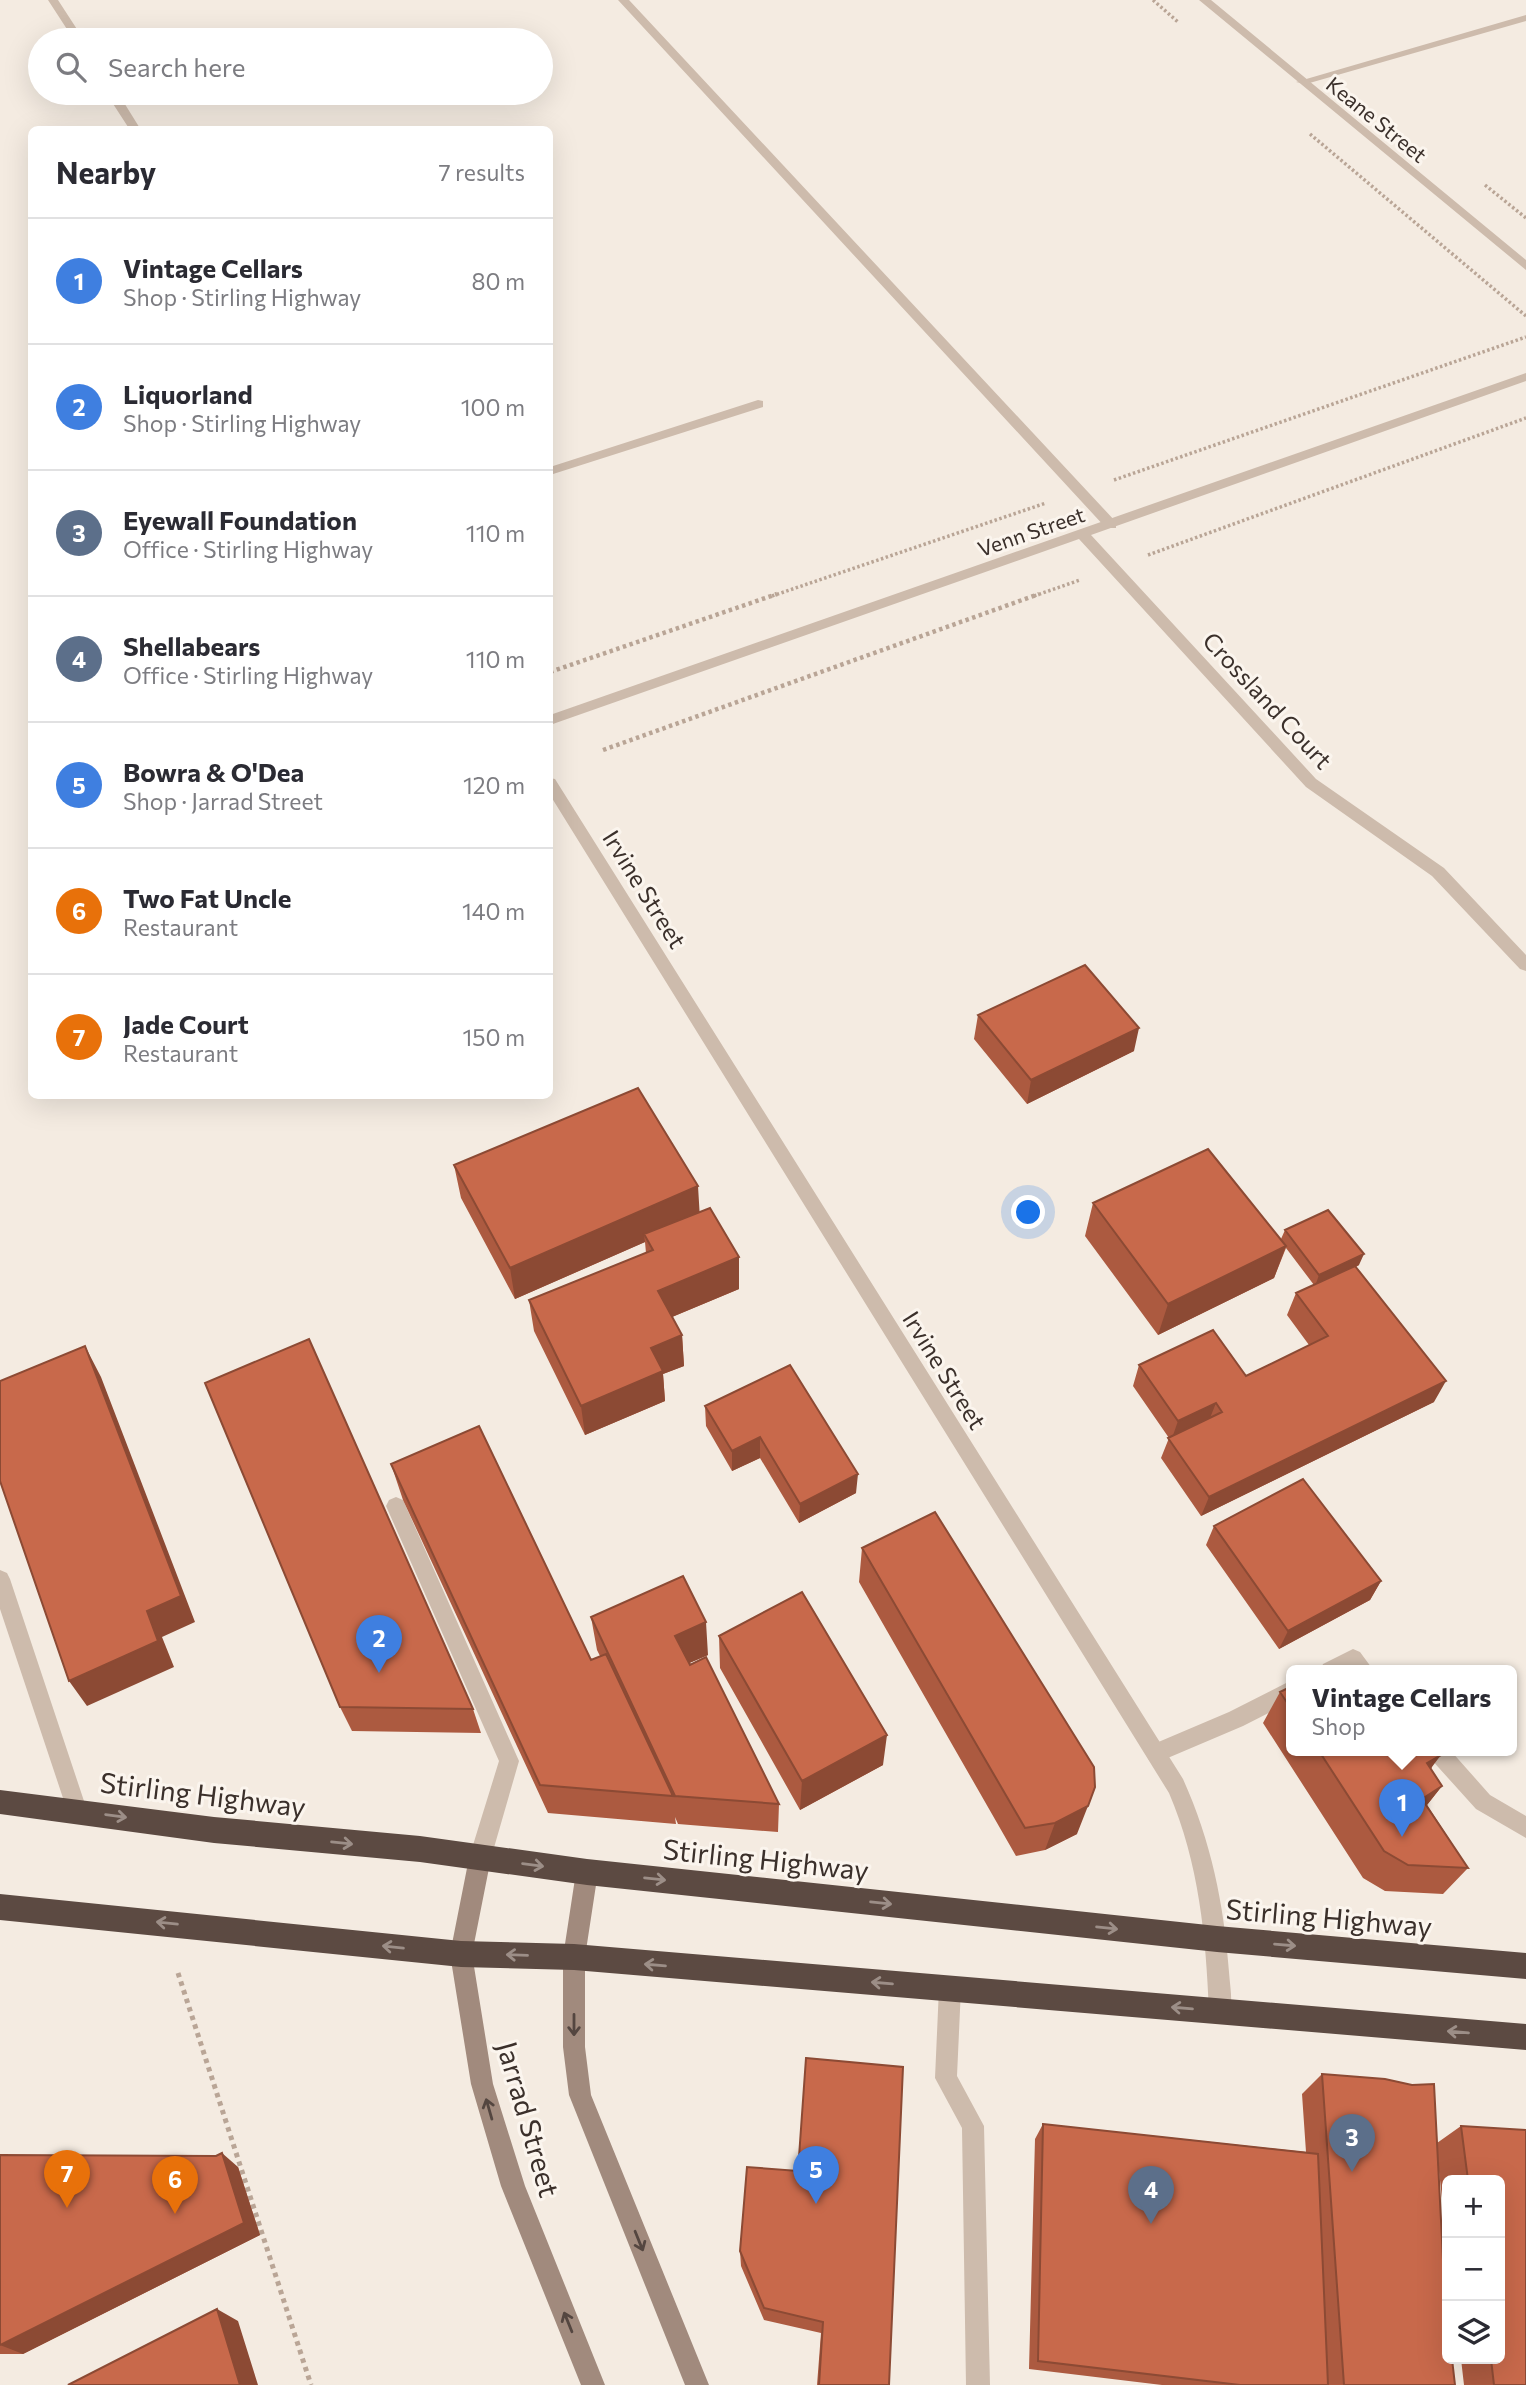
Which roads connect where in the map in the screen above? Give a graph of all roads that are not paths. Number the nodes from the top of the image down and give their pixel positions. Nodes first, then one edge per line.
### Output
1 (53, 0) edge
2 (623, 0) edge
3 (1204, 0) edge
4 (1526, 18) edge
5 (71, 28) edge
6 (1302, 82) junction
7 (120, 105) edge
8 (134, 126) edge
9 (1526, 266) edge
10 (1526, 377) edge
11 (758, 404) dead end
12 (553, 470) edge
13 (1111, 525) junction
14 (1083, 535) junction
15 (553, 719) edge
16 (553, 788) edge
17 (1526, 965) edge
18 (396, 1506) edge
19 (0, 1579) edge
20 (1342, 1665) edge
21 (1358, 1665) edge
22 (1286, 1693) edge
23 (1156, 1753) junction
24 (1442, 1756) edge
25 (0, 1802) edge
26 (77, 1810) junction
27 (1526, 1828) edge
28 (480, 1858) junction
29 (587, 1872) junction
30 (0, 1907) edge
31 (1217, 1939) junction
32 (461, 1954) junction
33 (574, 1957) junction
34 (1526, 1966) edge
35 (950, 1988) junction
36 (1220, 2011) junction
37 (1526, 2038) edge
38 (593, 2385) edge
39 (697, 2385) edge
40 (978, 2385) edge

1 - 5 street
2 - 13 street
3 - 6 street, Keane Street
4 - 6 street
6 - 9 street, Keane Street
7 - 8 street
10 - 13 street, Venn Street
11 - 12 street
13 - 14 street, Venn Street
14 - 15 street, Venn Street
14 - 17 street, Crossland Court
16 - 23 street, Irvine Street
18 - 28 street
19 - 26 street
20 - 21 street
22 - 23 street
23 - 31 street, Irvine Street
24 - 27 street
25 - 26 highway, Stirling Highway
26 -> 28 highway, Stirling Highway
28 -> 29 highway, Stirling Highway
28 - 32 street, Jarrad Street
29 -> 31 highway, Stirling Highway
29 - 33 street
32 -> 30 highway
31 -> 34 highway, Stirling Highway
31 - 36 street, Irvine Street
33 -> 32 highway
38 -> 32 street, Jarrad Street
35 -> 33 highway
33 -> 39 street
36 -> 35 highway
35 - 40 street
37 -> 36 highway

